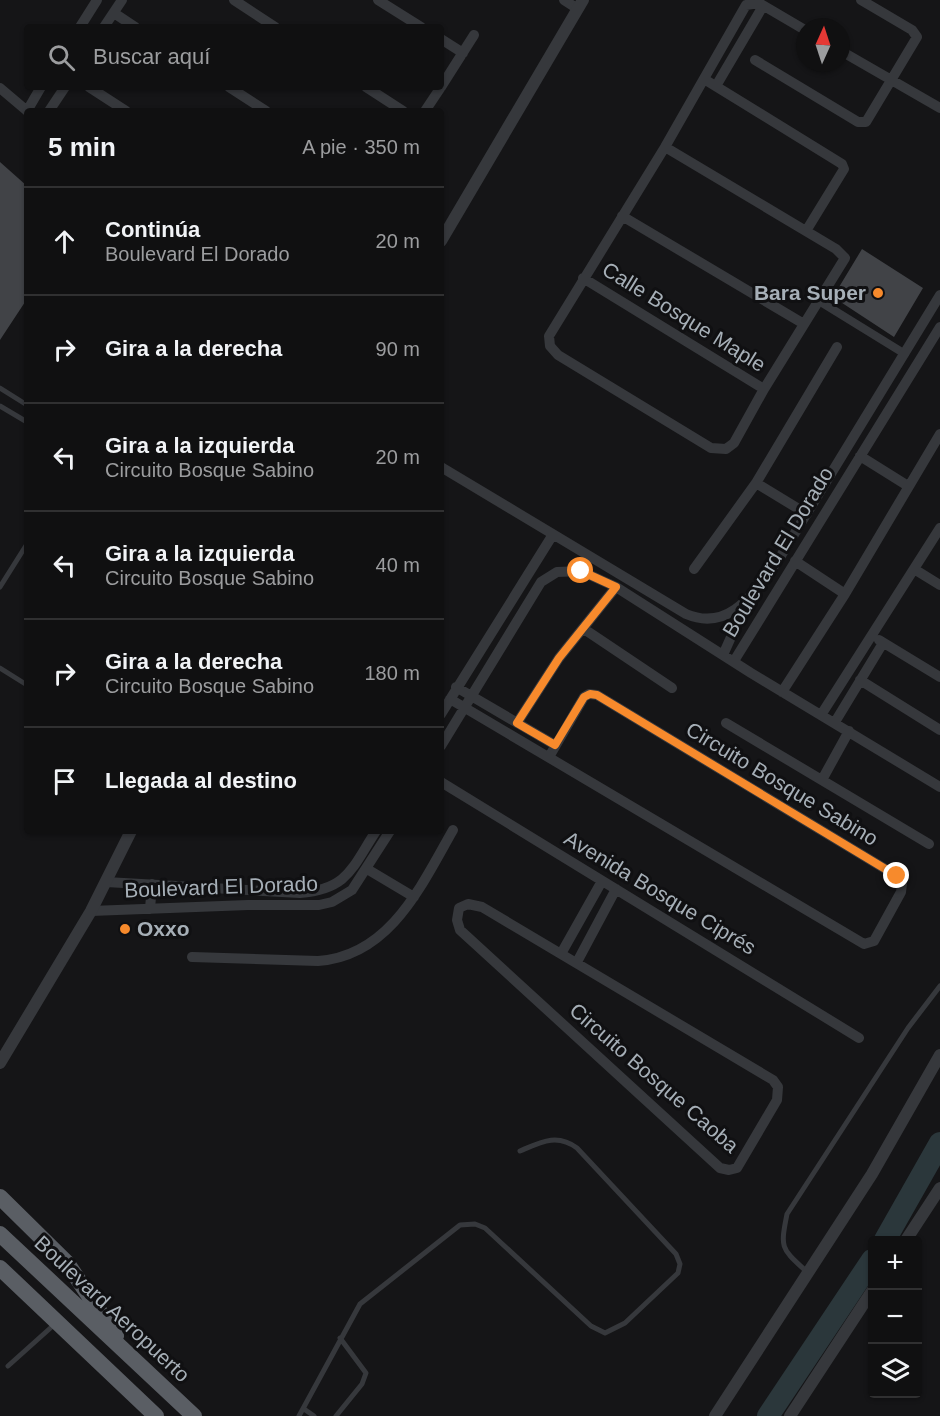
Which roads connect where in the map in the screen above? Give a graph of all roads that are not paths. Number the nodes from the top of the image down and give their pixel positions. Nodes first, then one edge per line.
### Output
1 (122, 0) edge
2 (234, 0) edge
3 (378, 0) edge
4 (564, 0) edge
5 (861, 0) edge
6 (93, 2) edge
7 (580, 5) edge
8 (764, 6) junction
9 (114, 13) junction
10 (82, 24) edge
11 (106, 24) edge
12 (130, 24) edge
13 (270, 24) edge
14 (416, 24) edge
15 (796, 25) edge
16 (474, 35) dead end
17 (444, 41) edge
18 (463, 53) junction
19 (850, 56) edge
20 (755, 60) dead end
21 (704, 79) junction
22 (892, 80) junction
23 (444, 82) edge
24 (716, 86) junction
25 (0, 88) edge
26 (39, 90) edge
27 (62, 90) edge
28 (94, 90) edge
29 (234, 90) edge
30 (371, 90) edge
31 (439, 90) edge
32 (28, 108) edge
33 (51, 108) edge
34 (121, 108) edge
35 (261, 108) edge
36 (398, 108) edge
37 (427, 108) edge
38 (940, 108) edge
39 (24, 109) edge
40 (665, 147) junction
41 (622, 216) junction
42 (807, 231) junction
43 (444, 236) edge
44 (583, 278) junction
45 (940, 295) edge
46 (819, 301) junction
47 (804, 324) junction
48 (940, 327) edge
49 (837, 347) dead end
50 (904, 354) junction
51 (0, 388) edge
52 (764, 389) junction
53 (24, 403) edge
54 (0, 406) edge
55 (24, 420) edge
56 (940, 434) edge
57 (860, 456) junction
58 (444, 469) edge
59 (756, 483) junction
60 (908, 486) junction
61 (807, 513) junction
62 (940, 528) edge
63 (552, 536) junction
64 (24, 549) edge
65 (795, 561) junction
66 (694, 569) dead end
67 (914, 569) junction
68 (940, 585) edge
69 (0, 586) edge
70 (616, 587) junction
71 (845, 594) junction
72 (750, 596) junction
73 (584, 629) junction
74 (871, 634) junction
75 (883, 644) junction
76 (723, 655) junction
77 (734, 662) junction
78 (0, 668) edge
79 (940, 677) edge
80 (860, 680) junction
81 (24, 683) edge
82 (456, 687) junction
83 (672, 688) dead end
84 (782, 692) junction
85 (471, 696) junction
86 (450, 699) junction
87 (464, 707) junction
88 (444, 709) edge
89 (821, 715) junction
90 (835, 722) junction
91 (517, 723) junction
92 (726, 723) dead end
93 (940, 730) edge
94 (849, 731) junction
95 (444, 741) edge
96 (555, 745) junction
97 (549, 757) junction
98 (823, 778) junction
99 (444, 784) edge
100 (940, 787) edge
101 (453, 830) dead end
102 (130, 834) edge
103 (374, 834) edge
104 (388, 834) edge
105 (929, 844) dead end
106 (367, 869) junction
107 (602, 880) junction
108 (106, 882) junction
109 (152, 884) junction
110 (232, 887) junction
111 (616, 889) junction
112 (414, 897) junction
113 (232, 906) junction
114 (150, 909) junction
115 (91, 911) junction
116 (562, 952) junction
117 (192, 957) dead end
118 (577, 962) junction
119 (940, 986) edge
120 (859, 1038) dead end
121 (940, 1055) edge
122 (0, 1063) edge
123 (520, 1151) dead end
124 (940, 1188) edge
125 (0, 1197) edge
126 (0, 1234) edge
127 (909, 1236) edge
128 (0, 1268) edge
129 (807, 1272) junction
130 (868, 1298) edge
131 (57, 1322) junction
132 (340, 1338) junction
133 (128, 1354) junction
134 (8, 1366) dead end
135 (304, 1408) junction
136 (156, 1416) edge
137 (194, 1416) edge
138 (299, 1416) edge
139 (314, 1416) edge
140 (336, 1416) edge
141 (715, 1416) edge
142 (790, 1416) edge

1 - 9 street
2 - 13 street
3 - 14 street
4 - 7 street
5 - 22 street
6 - 10 street
7 - 43 street
8 - 15 street
8 - 21 street
8 - 24 street
9 - 11 street
9 - 12 street
16 - 18 street
17 - 18 street
18 - 23 street
19 - 22 street
20 - 22 street
21 - 24 street
21 - 40 street
22 - 38 street
24 - 42 street
25 - 39 street
26 - 32 street
27 - 33 street
28 - 34 street
29 - 35 street
30 - 36 street
31 - 37 street
40 - 41 street
40 - 42 street
41 - 44 street
41 - 47 street
42 - 46 street
44 - 52 street, Calle Bosque Maple
44 - 52 street
45 - 50 street, Boulevard El Dorado
46 - 47 street
46 - 50 street
47 - 52 street
48 - 57 street, Boulevard El Dorado
49 - 59 street
50 - 61 street, Boulevard El Dorado
51 - 53 lane
54 - 55 lane
56 - 60 street
57 - 60 street
57 - 65 street, Boulevard El Dorado
58 - 63 street, Boulevard El Dorado
59 - 61 street
59 - 66 street
60 - 71 street
61 - 72 street, Boulevard El Dorado
62 - 67 street
63 - 72 street, Boulevard El Dorado
63 - 82 street
64 - 69 lane
65 - 71 street
65 - 77 street, Boulevard El Dorado
67 - 68 street
67 - 74 street
70 - 73 street
70 - 76 street, Boulevard El Dorado
70 - 85 street, Boulevard El Dorado
71 - 84 street
72 - 76 street
73 - 83 street
73 - 91 street
74 - 75 street
74 - 89 street
75 - 79 street
75 - 80 street
76 - 77 street, Boulevard El Dorado
77 - 84 street
78 - 81 lane
80 - 90 street
80 - 93 street
82 - 85 street
82 - 86 street
84 - 89 street
85 - 87 street, Boulevard El Dorado
85 - 91 street
86 - 87 street, Circuito Bosque Sabino
86 - 88 street
87 - 95 street, Boulevard El Dorado
87 - 97 street, Circuito Bosque Sabino
89 - 90 street
90 - 94 street
91 - 96 street
92 - 98 street
94 - 98 street
94 - 100 street
96 - 97 street, Circuito Bosque Sabino
96 - 97 street, Circuito Bosque Sabino
98 - 105 street
99 - 107 street, Avenida Bosque Ciprés
101 - 112 street
102 - 108 street
103 - 110 street, Boulevard El Dorado
104 - 106 street, Boulevard El Dorado
106 - 112 street
106 - 113 street, Boulevard El Dorado
107 - 111 street, Avenida Bosque Ciprés
107 - 116 street
108 - 109 street, Boulevard El Dorado
108 - 115 street, Boulevard El Dorado
109 - 110 street, Boulevard El Dorado
109 - 114 street
110 - 113 street
111 - 118 street
111 - 120 street, Avenida Bosque Ciprés
112 - 117 street
113 - 114 street, Boulevard El Dorado
114 - 115 street, Boulevard El Dorado
115 - 122 street, Boulevard El Dorado
116 - 118 street, Circuito Bosque Caoba
116 - 118 street, Circuito Bosque Caoba
119 - 129 lane
121 - 129 street
123 - 132 lane
124 - 127 street
125 - 133 highway
126 - 133 highway, Boulevard Aeropuerto
128 - 131 highway
129 - 141 street
130 - 142 street
131 - 134 lane
131 - 136 highway
132 - 135 lane
132 - 140 lane
133 - 137 highway, Boulevard Aeropuerto
135 - 138 lane
135 - 139 lane

